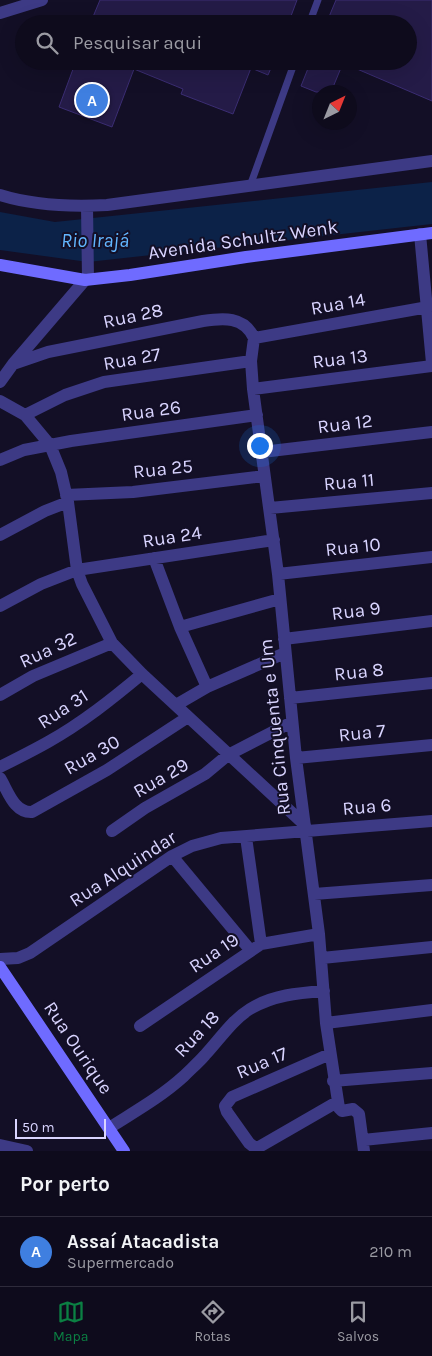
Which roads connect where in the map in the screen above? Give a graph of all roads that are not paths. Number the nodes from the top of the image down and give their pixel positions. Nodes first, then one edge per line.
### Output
1 (42, 0) edge
2 (318, 0) edge
3 (0, 13) edge
4 (312, 15) edge
5 (292, 70) edge
6 (432, 161) edge
7 (250, 186) junction
8 (0, 195) edge
9 (87, 212) junction
10 (426, 233) edge
11 (0, 265) edge
12 (86, 280) junction
13 (428, 307) junction
14 (254, 338) junction
15 (251, 360) junction
16 (13, 364) junction
17 (432, 365) edge
18 (0, 382) edge
19 (253, 389) junction
20 (0, 401) edge
21 (257, 415) junction
22 (25, 416) junction
23 (432, 432) edge
24 (50, 445) junction
25 (262, 452) junction
26 (0, 460) edge
27 (264, 476) junction
28 (432, 493) edge
29 (67, 498) junction
30 (270, 508) junction
31 (0, 535) edge
32 (274, 540) junction
33 (432, 557) edge
34 (154, 558) junction
35 (77, 570) junction
36 (278, 574) junction
37 (280, 599) junction
38 (0, 606) edge
39 (432, 621) edge
40 (180, 627) junction
41 (284, 640) junction
42 (112, 643) junction
43 (285, 653) junction
44 (142, 674) junction
45 (432, 683) edge
46 (207, 687) junction
47 (0, 695) edge
48 (290, 698) junction
49 (176, 706) junction
50 (188, 716) junction
51 (292, 722) junction
52 (432, 745) edge
53 (228, 755) junction
54 (296, 758) junction
55 (0, 767) edge
56 (0, 778) edge
57 (432, 821) edge
58 (305, 828) junction
59 (112, 831) dead end
60 (246, 837) junction
61 (172, 856) junction
62 (432, 885) edge
63 (314, 894) junction
64 (319, 934) junction
65 (256, 947) junction
66 (432, 947) edge
67 (322, 958) junction
68 (0, 959) edge
69 (0, 967) edge
70 (324, 991) junction
71 (432, 1010) edge
72 (326, 1023) junction
73 (140, 1026) dead end
74 (330, 1054) junction
75 (432, 1073) edge
76 (334, 1081) junction
77 (340, 1106) junction
78 (109, 1128) junction
79 (432, 1132) edge
80 (0, 1145) edge
81 (363, 1146) edge
82 (27, 1151) edge
83 (124, 1151) edge

1 - 3 street
2 - 4 lane
5 - 7 lane
6 - 7 street
7 - 9 street
8 - 9 street
9 - 12 street
10 - 12 street, Avenida Schultz Wenk
10 - 13 street
11 - 12 street, Avenida Schultz Wenk
12 - 16 street
13 - 14 street, Rua 14
13 - 17 street
14 - 15 street, Rua Cinquenta e Um
14 - 16 street, Rua 28
15 - 19 street, Rua Cinquenta e Um
15 - 22 street, Rua 27
16 - 18 street
17 - 19 street, Rua 13
19 - 21 street, Rua Cinquenta e Um
20 - 22 street
21 - 24 street, Rua 26
21 - 25 street, Rua Cinquenta e Um
22 - 24 street
23 - 25 street, Rua 12
24 - 26 street, Rua 26
24 - 29 street
25 - 27 street, Rua Cinquenta e Um
27 - 29 street, Rua 25
27 - 30 street, Rua Cinquenta e Um
28 - 30 street, Rua 11
29 - 31 street, Rua 25
29 - 35 street
30 - 32 street, Rua Cinquenta e Um
32 - 34 street, Rua 24
32 - 36 street, Rua Cinquenta e Um
33 - 36 street, Rua 10
34 - 35 street, Rua 24
34 - 40 street
35 - 38 street, Rua 24
35 - 42 street
36 - 37 street, Rua Cinquenta e Um
37 - 40 street
37 - 41 street, Rua Cinquenta e Um
39 - 41 street, Rua 9
40 - 46 street
41 - 43 street, Rua Cinquenta e Um
42 - 44 street
42 - 47 street, Rua 32
43 - 46 street
43 - 48 street, Rua Cinquenta e Um
44 - 49 street
44 - 55 street, Rua 31
45 - 48 street, Rua 8
46 - 49 street
48 - 51 street, Rua Cinquenta e Um
49 - 50 street
50 - 53 street
50 - 56 street, Rua 30
51 - 53 street, Rua 29
51 - 54 street, Rua Cinquenta e Um
52 - 54 street, Rua 7
53 - 58 street
53 - 59 street, Rua 29
54 - 58 street, Rua Cinquenta e Um
57 - 58 street, Rua 6
58 - 60 street, Rua Alquindar
58 - 63 street, Rua Cinquenta e Um
60 - 61 street, Rua Alquindar
60 - 65 street
61 - 65 street
61 - 68 street, Rua Alquindar
62 - 63 street
63 - 64 street, Rua Cinquenta e Um
64 - 65 street, Rua 19
64 - 67 street, Rua Cinquenta e Um
65 - 73 street, Rua 19
66 - 67 street
67 - 70 street, Rua Cinquenta e Um
69 - 78 street, Rua Ourique
70 - 72 street, Rua Cinquenta e Um
70 - 78 street, Rua 18
71 - 72 street
72 - 74 street, Rua Cinquenta e Um
74 - 76 street, Rua Cinquenta e Um
74 - 77 street, Rua 17
75 - 76 street
76 - 77 street, Rua Cinquenta e Um
77 - 81 street
78 - 83 street, Rua Ourique
79 - 81 street
80 - 82 street

